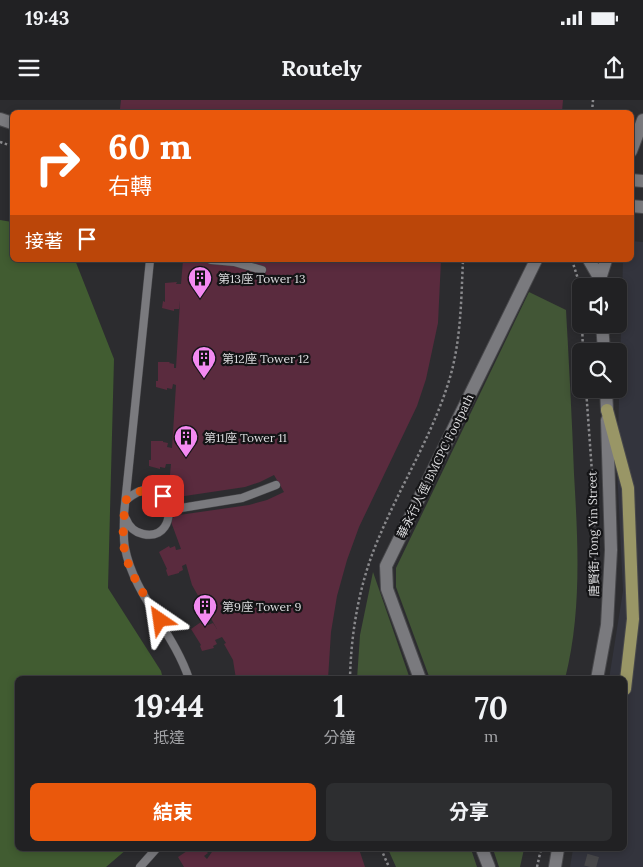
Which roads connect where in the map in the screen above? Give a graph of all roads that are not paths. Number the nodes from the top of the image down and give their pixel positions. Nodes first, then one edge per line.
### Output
1 (643, 120) edge
2 (634, 143) edge
3 (150, 262) edge
4 (228, 262) edge
5 (535, 262) edge
6 (590, 262) edge
7 (605, 262) edge
8 (262, 270) dead end
9 (598, 278) edge
10 (601, 278) edge
11 (606, 398) edge
12 (607, 410) junction
13 (276, 485) dead end
14 (126, 500) junction
15 (169, 510) junction
16 (124, 514) junction
17 (188, 676) edge
18 (419, 676) edge
19 (597, 676) edge
20 (626, 676) edge
21 (154, 851) edge
22 (483, 851) edge
23 (558, 851) edge
24 (140, 867) edge
25 (489, 867) edge
26 (555, 867) edge

1 - 2 street
3 - 14 lane
4 - 8 lane
5 - 18 street, 華永行人徑 BMCPC Footpath
6 - 9 street
7 - 10 street
11 - 12 street, 唐賢街 Tong Yin Street
12 - 19 street, 唐賢街 Tong Yin Street
12 - 20 main road
13 - 15 lane
14 - 15 lane
14 - 16 lane
15 - 16 lane
16 - 17 lane
21 - 24 lane
22 - 25 street
23 - 26 street

